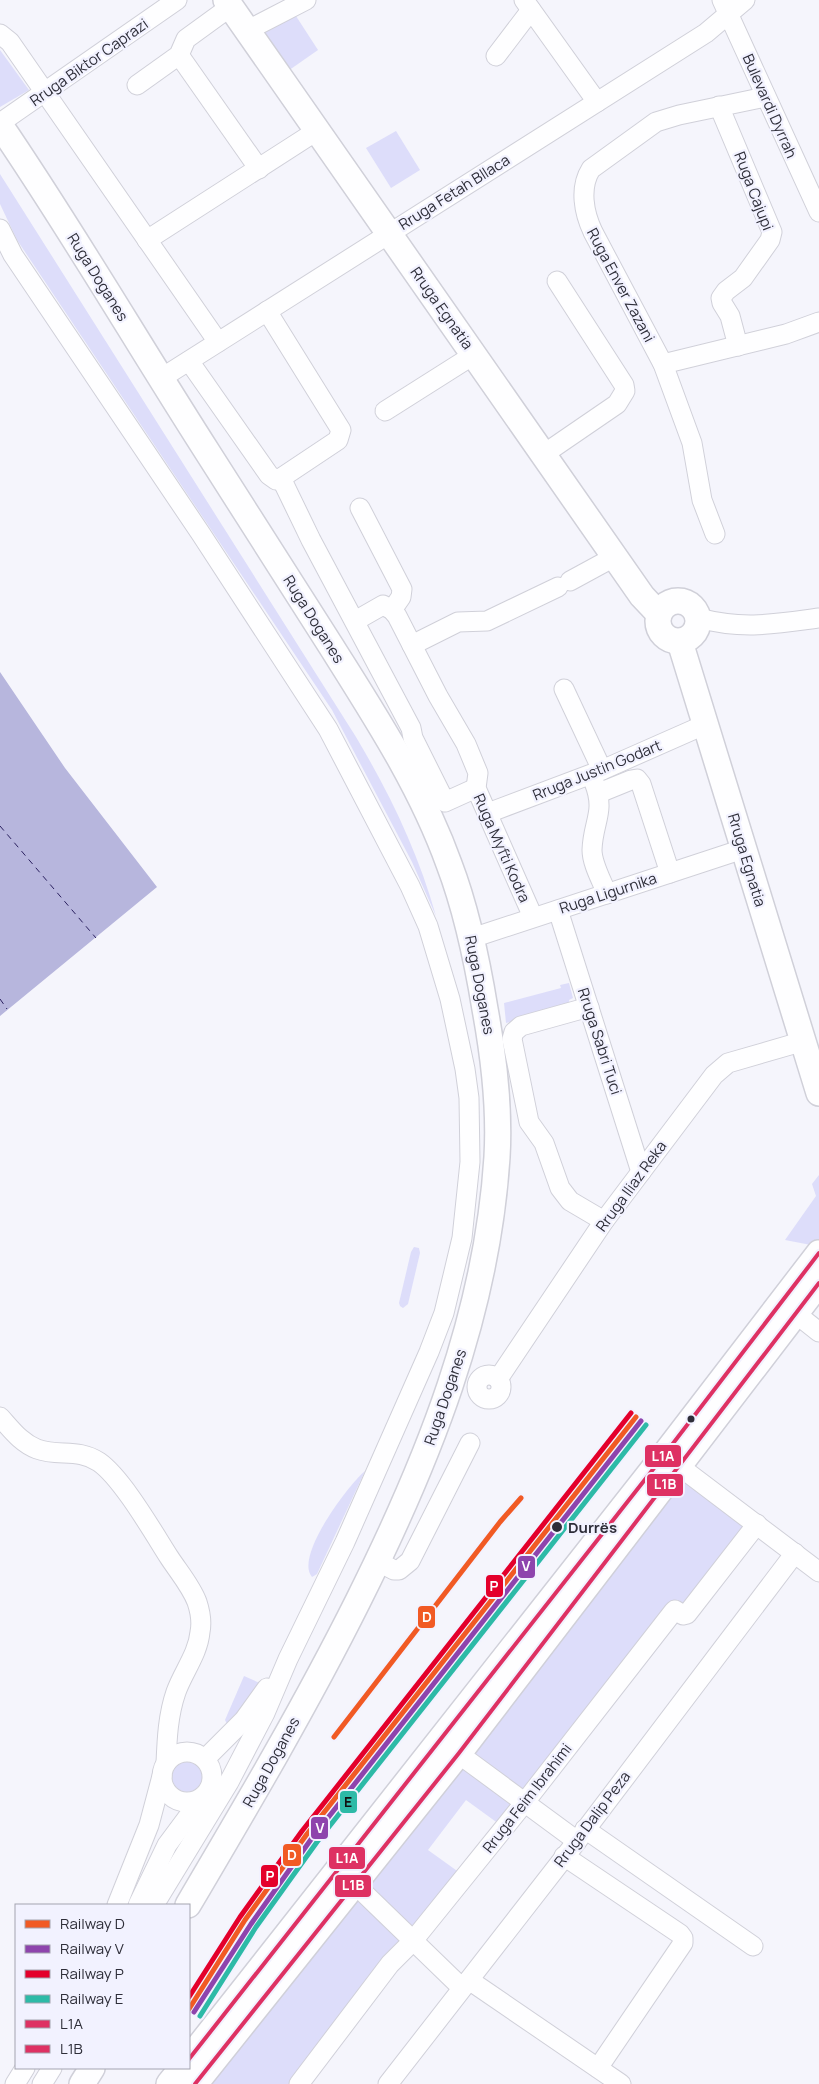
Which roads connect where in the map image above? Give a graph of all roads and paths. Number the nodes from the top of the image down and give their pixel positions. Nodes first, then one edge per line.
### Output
1 (177, 0) edge
2 (306, 0) edge
3 (745, 0) edge
4 (228, 3) edge
5 (527, 5) edge
6 (725, 7) edge
7 (248, 30) junction
8 (0, 34) edge
9 (180, 55) junction
10 (496, 56) dead end
11 (137, 84) dead end
12 (45, 92) junction
13 (766, 97) junction
14 (597, 102) junction
15 (720, 106) junction
16 (0, 124) edge
17 (318, 130) junction
18 (259, 169) junction
19 (819, 212) edge
20 (0, 230) edge
21 (390, 233) junction
22 (147, 240) junction
23 (558, 281) dead end
24 (267, 311) junction
25 (819, 322) edge
26 (218, 342) junction
27 (738, 346) junction
28 (475, 354) junction
29 (189, 360) junction
30 (663, 364) junction
31 (160, 379) junction
32 (385, 411) dead end
33 (544, 454) junction
34 (281, 478) junction
35 (360, 508) dead end
36 (715, 534) dead end
37 (616, 556) junction
38 (392, 610) junction
39 (659, 614) junction
40 (698, 618) junction
41 (819, 618) edge
42 (355, 621) junction
43 (680, 642) junction
44 (412, 645) junction
45 (564, 689) dead end
46 (704, 725) junction
47 (597, 772) junction
48 (476, 788) junction
49 (599, 794) junction
50 (488, 813) junction
51 (743, 849) junction
52 (670, 873) junction
53 (607, 894) junction
54 (558, 910) junction
55 (533, 917) junction
56 (472, 938) junction
57 (589, 1007) junction
58 (804, 1041) junction
59 (818, 1085) edge
60 (641, 1172) junction
61 (604, 1221) junction
62 (819, 1253) edge
63 (819, 1283) edge
64 (795, 1314) junction
65 (819, 1332) edge
66 (456, 1367) junction
67 (0, 1417) edge
68 (470, 1443) dead end
69 (678, 1466) junction
70 (757, 1524) junction
71 (794, 1553) junction
72 (377, 1561) junction
73 (819, 1572) edge
74 (288, 1659) junction
75 (205, 1759) junction
76 (468, 1760) dead end
77 (164, 1770) junction
78 (229, 1782) junction
79 (205, 1793) junction
80 (525, 1802) junction
81 (581, 1835) junction
82 (564, 1856) junction
83 (365, 1894) dead end
84 (117, 1904) edge
85 (138, 1904) edge
86 (155, 1904) edge
87 (189, 1904) edge
88 (412, 1942) junction
89 (753, 1946) dead end
90 (465, 1984) junction
91 (190, 2058) edge
92 (598, 2068) junction
93 (24, 2069) edge
94 (51, 2069) edge
95 (91, 2069) edge
96 (181, 2069) edge
97 (15, 2084) edge
98 (42, 2084) edge
99 (82, 2084) edge
100 (169, 2084) edge
101 (195, 2084) edge
102 (299, 2084) edge
103 (388, 2084) edge
104 (621, 2084) edge

1 - 12 street, Rruga Biktor Caprazi
2 - 7 street
3 - 6 street, Rruga Fetah Bllaca
4 - 7 main road, Rruga Egnatia
4 - 9 street
5 - 10 street
5 - 14 street
6 - 13 street, Bulevardi Dyrrah
6 - 14 street, Rruga Fetah Bllaca
7 - 17 main road, Rruga Egnatia
8 - 12 street
9 - 11 street
9 - 18 street
12 - 16 street, Rruga Biktor Caprazi
12 - 22 street
13 - 15 street
13 - 19 street, Bulevardi Dyrrah
14 - 21 street, Rruga Fetah Bllaca
15 - 27 street, Ruga Cajupi
15 - 30 street, Ruga Enver Zazani
16 - 31 main road, Ruga Doganes
17 - 18 street
17 - 21 main road, Rruga Egnatia
18 - 22 street
20 - 74 street
21 - 24 street, Rruga Fetah Bllaca
21 - 28 main road, Rruga Egnatia
22 - 26 street
23 - 33 street
24 - 26 street, Rruga Fetah Bllaca
24 - 34 street
25 - 27 street
26 - 29 street, Rruga Fetah Bllaca
27 - 30 street
28 - 32 street
28 - 33 main road, Rruga Egnatia
29 - 31 street, Rruga Fetah Bllaca
29 - 34 street
30 - 36 street, Ruga Enver Zazani
31 - 56 main road, Ruga Doganes
33 - 37 main road, Rruga Egnatia
34 - 42 street
35 - 38 street
37 - 39 main road, Rruga Egnatia
37 - 44 street
38 - 42 street
38 - 44 street, Ruga Myfti Kodra
39 - 40 main road
39 - 43 main road
40 - 41 street
40 - 43 main road
42 - 48 street
43 - 46 main road, Rruga Egnatia
44 - 48 street, Ruga Myfti Kodra
45 - 47 street
46 - 47 street, Rruga Justin Godart
46 - 51 main road, Rruga Egnatia
47 - 49 street
47 - 50 street, Rruga Justin Godart
48 - 50 street, Ruga Myfti Kodra
49 - 52 street
49 - 53 street
50 - 55 street, Ruga Myfti Kodra
51 - 52 street, Ruga Ligurnika
51 - 58 main road, Rruga Egnatia
52 - 53 street, Ruga Ligurnika
53 - 54 street, Ruga Ligurnika
54 - 55 street, Ruga Ligurnika
54 - 57 street, Rruga Sabri Tuci
55 - 56 street, Ruga Ligurnika
56 - 66 main road, Ruga Doganes
57 - 60 street, Rruga Sabri Tuci
57 - 61 street
58 - 59 main road, Rruga Egnatia
58 - 60 street, Rruga Iliaz Reka
60 - 61 street, Rruga Iliaz Reka
61 - 66 street, Rruga Iliaz Reka
62 - 91 main road
63 - 64 main road
64 - 65 street
64 - 69 main road
66 - 72 main road, Ruga Doganes
67 - 77 street
68 - 72 street
69 - 70 street
69 - 101 main road
70 - 71 street
70 - 80 street, Rruga Feim Ibrahimi
71 - 73 street
71 - 81 street, Rruga Dalip Peza
72 - 87 main road, Ruga Doganes
74 - 75 street
74 - 78 street
75 - 77 street
75 - 79 street
76 - 80 street
77 - 79 street
77 - 84 street
78 - 79 street
78 - 86 street
79 - 85 street
80 - 81 street
80 - 88 street, Rruga Feim Ibrahimi
81 - 82 street, Rruga Dalip Peza
81 - 89 street
82 - 90 street, Rruga Dalip Peza
82 - 92 street
83 - 88 street
88 - 90 street
88 - 102 street, Rruga Feim Ibrahimi
90 - 92 street
90 - 103 street, Rruga Dalip Peza
92 - 104 street
93 - 97 street
94 - 98 street
95 - 99 main road
96 - 100 main road

